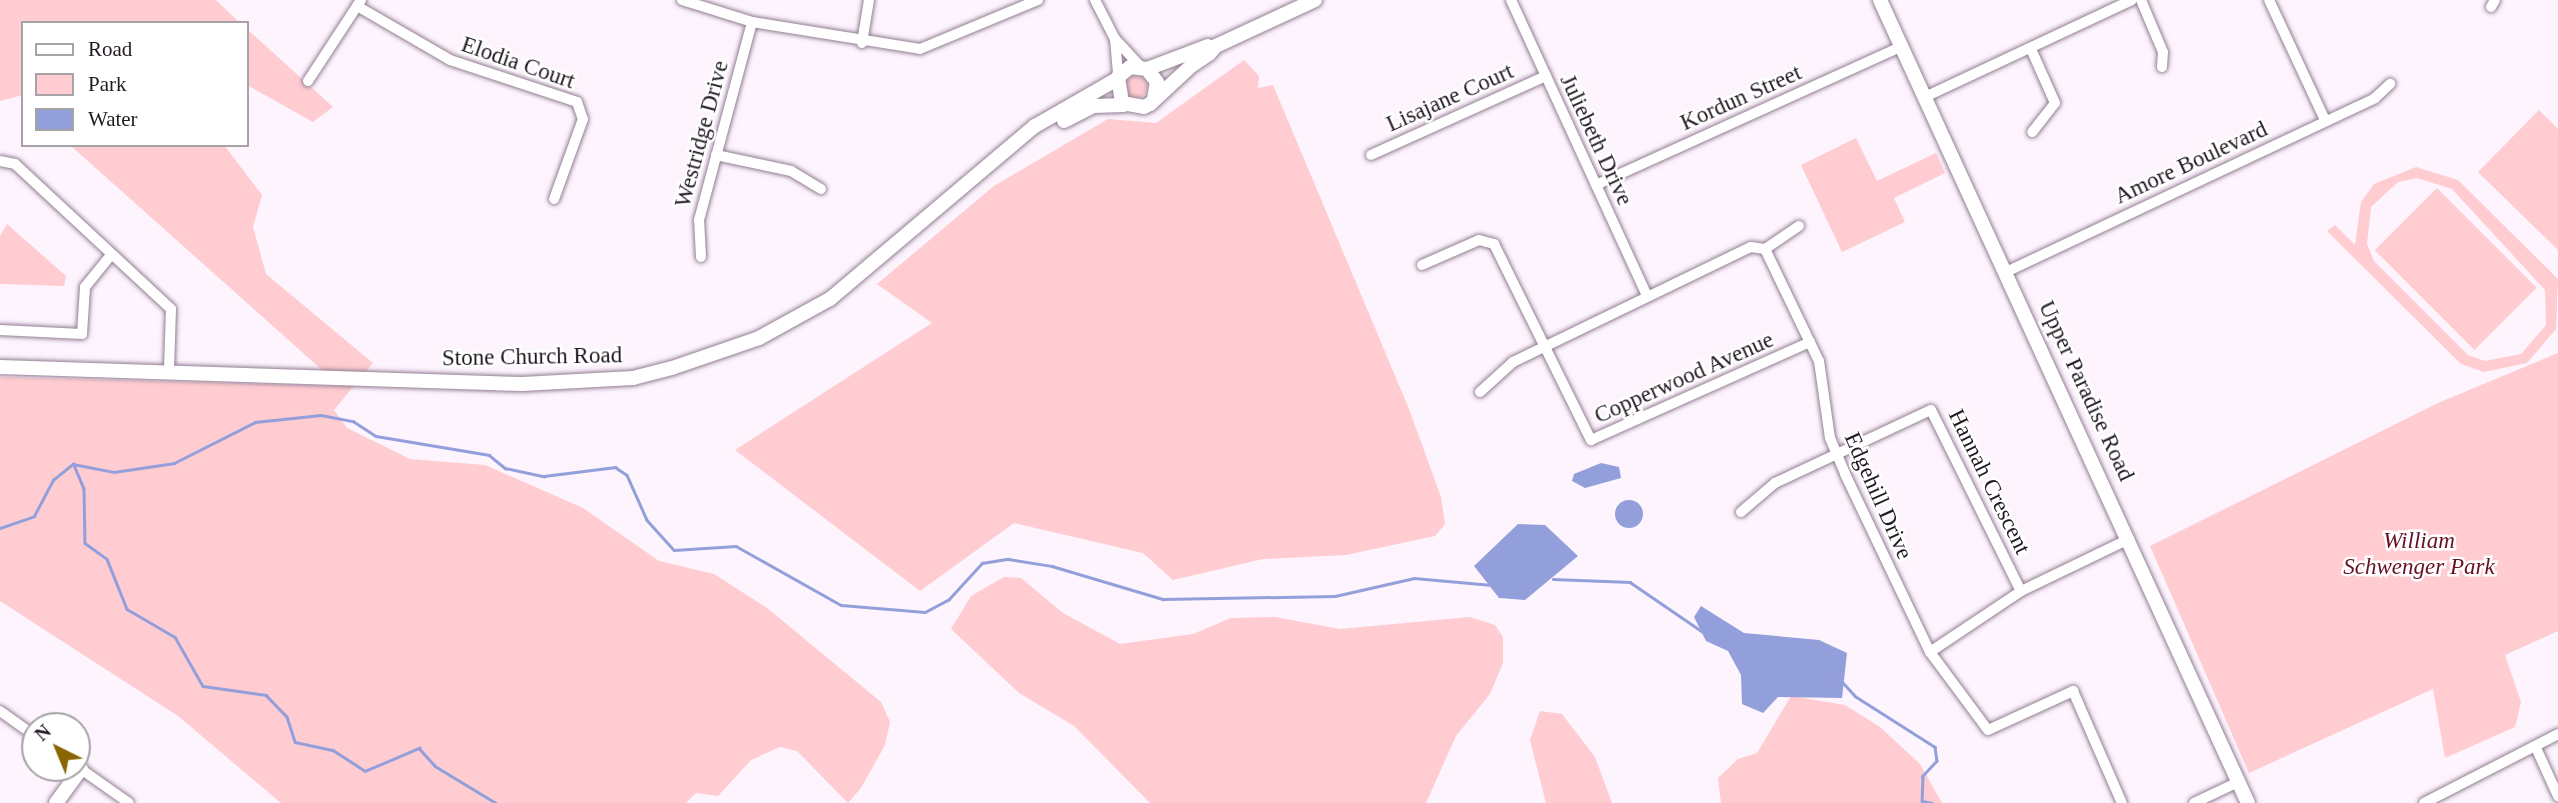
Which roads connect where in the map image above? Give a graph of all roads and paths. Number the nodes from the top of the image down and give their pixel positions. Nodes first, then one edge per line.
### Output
1 (682, 0) edge
2 (869, 0) edge
3 (1038, 0) edge
4 (1095, 0) edge
5 (1315, 0) edge
6 (1511, 0) edge
7 (1880, 0) edge
8 (2132, 0) edge
9 (2141, 0) edge
10 (2269, 0) edge
11 (359, 3) edge
12 (752, 22) junction
13 (1115, 39) junction
14 (862, 43) junction
15 (1216, 46) junction
16 (1903, 46) junction
17 (2031, 49) junction
18 (2162, 67) dead end
19 (1144, 68) junction
20 (1546, 76) junction
21 (1118, 78) junction
22 (307, 81) dead end
23 (2390, 84) dead end
24 (1927, 96) junction
25 (1154, 99) junction
26 (1124, 105) junction
27 (2325, 120) junction
28 (2032, 132) dead end
29 (1032, 133) junction
30 (716, 155) junction
31 (1371, 155) dead end
32 (0, 161) edge
33 (1596, 185) junction
34 (821, 189) dead end
35 (554, 199) dead end
36 (1799, 226) dead end
37 (1765, 248) junction
38 (111, 255) junction
39 (701, 257) dead end
40 (1422, 265) dead end
41 (2006, 272) junction
42 (1647, 296) junction
43 (0, 330) edge
44 (1811, 342) junction
45 (1543, 348) junction
46 (0, 367) edge
47 (169, 368) junction
48 (1480, 392) dead end
49 (1836, 454) junction
50 (1741, 512) dead end
51 (2129, 539) junction
52 (2021, 590) junction
53 (1930, 652) junction
54 (0, 711) edge
55 (21, 726) edge
56 (2558, 734) edge
57 (2537, 750) junction
58 (91, 776) edge
59 (69, 782) edge
60 (2238, 782) junction
61 (2558, 796) edge
62 (56, 803) edge
63 (129, 803) edge
64 (2122, 803) edge
65 (2194, 803) edge
66 (2248, 803) edge
67 (2424, 803) edge

1 - 12 street
2 - 14 street
3 - 14 street
4 - 13 street
5 - 15 main road
6 - 20 street, Juliebeth Drive
7 - 16 main road, Upper Paradise Road
8 - 17 street
9 - 18 street
10 - 27 street
11 - 22 street
11 - 35 street, Elodia Court
12 - 14 street
12 - 30 street, Westridge Drive
13 - 19 street
13 - 21 street
15 - 19 main road
15 - 25 main road
16 - 24 main road, Upper Paradise Road
16 - 33 street, Kordun Street
17 - 24 street
17 - 28 street
19 - 21 main road
19 - 25 main road
20 - 31 street, Lisajane Court
20 - 33 street, Juliebeth Drive
21 - 26 main road
21 - 29 main road, Stone Church Road
23 - 27 street, Amore Boulevard
24 - 41 main road, Upper Paradise Road
25 - 26 main road
26 - 29 main road, Stone Church Road
27 - 41 street, Amore Boulevard
29 - 47 main road, Stone Church Road
30 - 34 street
30 - 39 street, Westridge Drive
32 - 38 street
33 - 42 street, Juliebeth Drive
36 - 37 street
37 - 42 street
37 - 44 street, Edgehill Drive
38 - 43 street
38 - 47 street
40 - 45 street
41 - 51 main road, Upper Paradise Road
42 - 45 street
44 - 45 street, Copperwood Avenue
44 - 49 street, Edgehill Drive
45 - 48 street
46 - 47 main road, Stone Church Road
49 - 50 street
49 - 52 street, Hannah Crescent
49 - 53 street, Edgehill Drive
51 - 52 street
51 - 60 main road, Upper Paradise Road
52 - 53 street
53 - 64 street, Edgehill Drive
54 - 55 street
56 - 57 street
57 - 61 street
57 - 67 street
58 - 63 street
59 - 62 main road
60 - 65 street
60 - 66 main road, Upper Paradise Road

